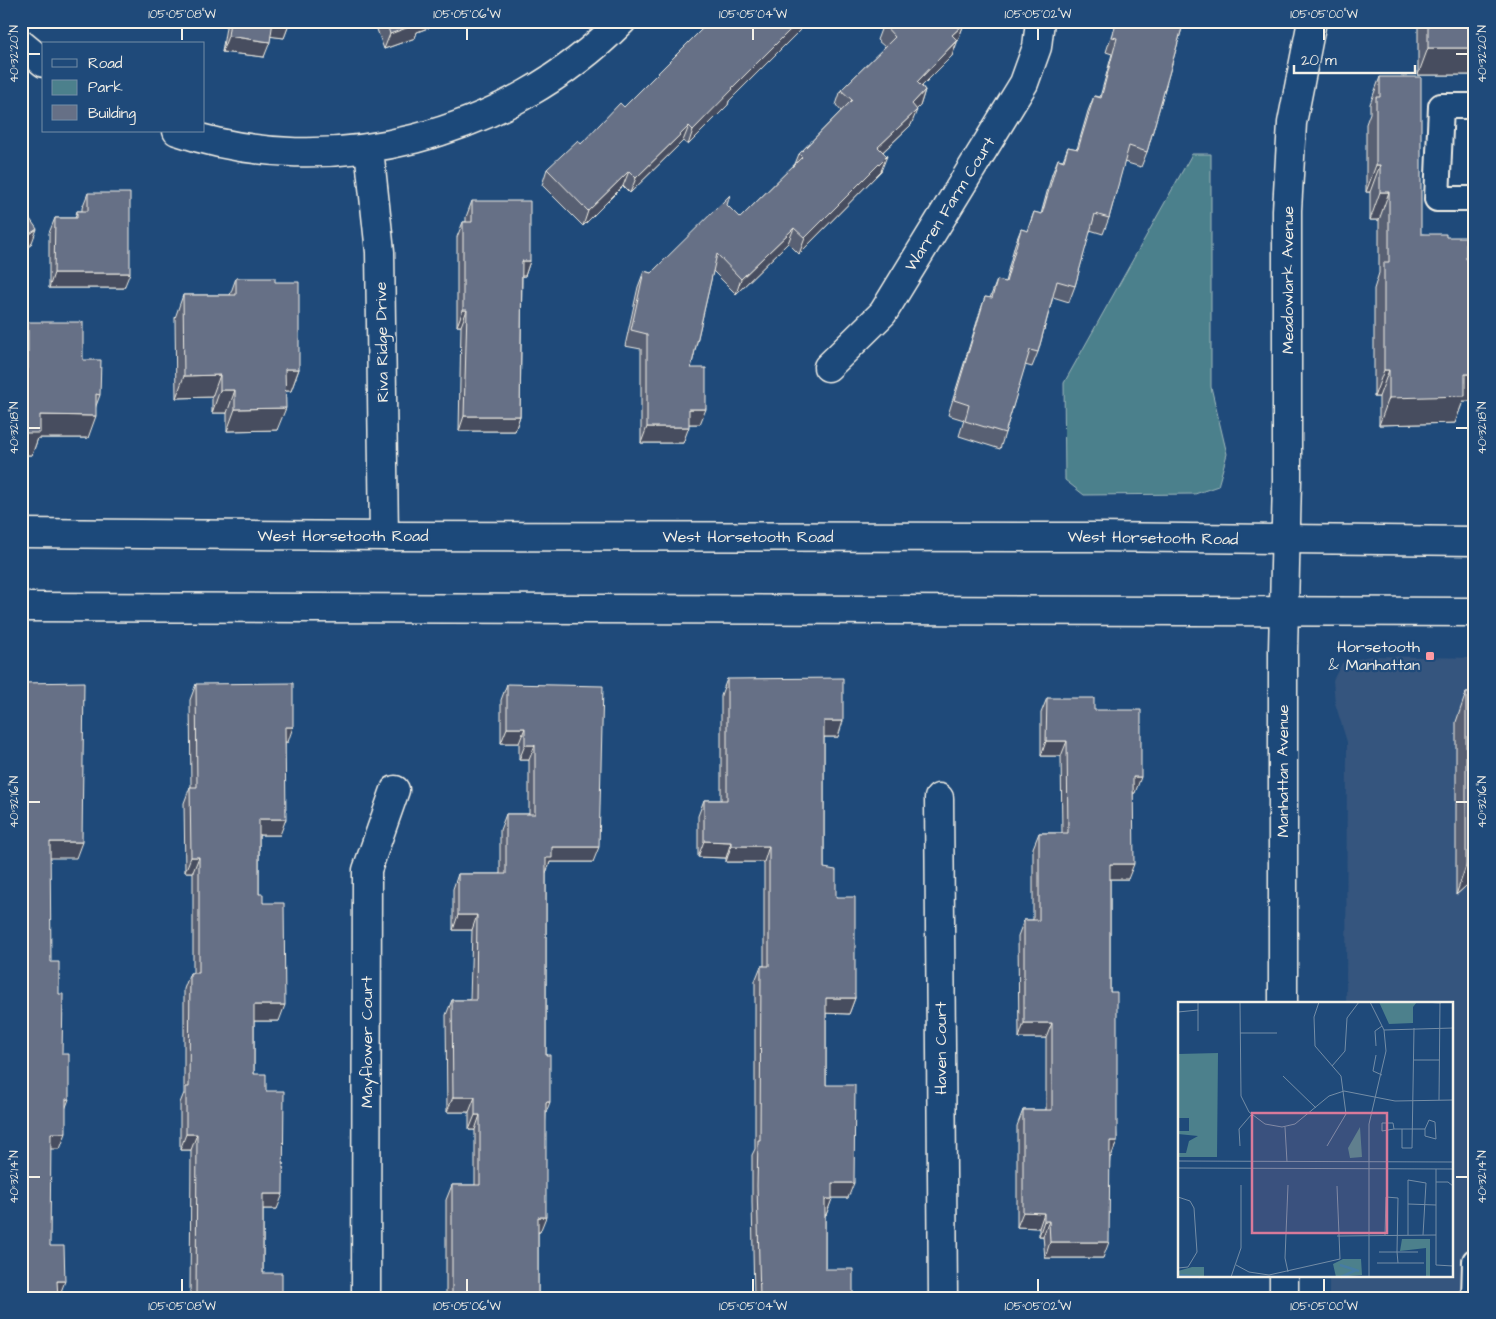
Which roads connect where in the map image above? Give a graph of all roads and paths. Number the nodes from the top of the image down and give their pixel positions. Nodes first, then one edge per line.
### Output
1 (622, 21) edge
2 (1040, 21) edge
3 (1312, 21) edge
4 (21, 44) edge
5 (42, 62) edge
6 (1475, 106) edge
7 (180, 132) edge
8 (369, 149) junction
9 (1475, 199) edge
10 (828, 367) dead end
11 (21, 533) edge
12 (384, 536) junction
13 (1285, 540) junction
14 (1475, 541) edge
15 (21, 607) edge
16 (1283, 611) junction
17 (1475, 612) edge
18 (395, 790) dead end
19 (939, 798) dead end
20 (1283, 1002) edge
21 (1475, 1261) edge
22 (1284, 1276) edge
23 (366, 1298) edge
24 (943, 1298) edge
25 (1284, 1298) edge
26 (1474, 1298) edge

1 - 8 street
2 - 10 street, Warren Farm Court
3 - 13 street, Meadowlark Avenue
4 - 5 street
6 - 9 lane
7 - 8 street
8 - 12 street, Riva Ridge Drive
11 - 12 street, West Horsetooth Road
12 - 13 street, West Horsetooth Road
13 - 14 street, West Horsetooth Road
13 - 16 street, Manhattan Avenue
15 - 16 street
16 - 17 street
16 - 20 street, Manhattan Avenue
18 - 23 street, Mayflower Court
19 - 24 street, Haven Court
21 - 26 lane
22 - 25 street

